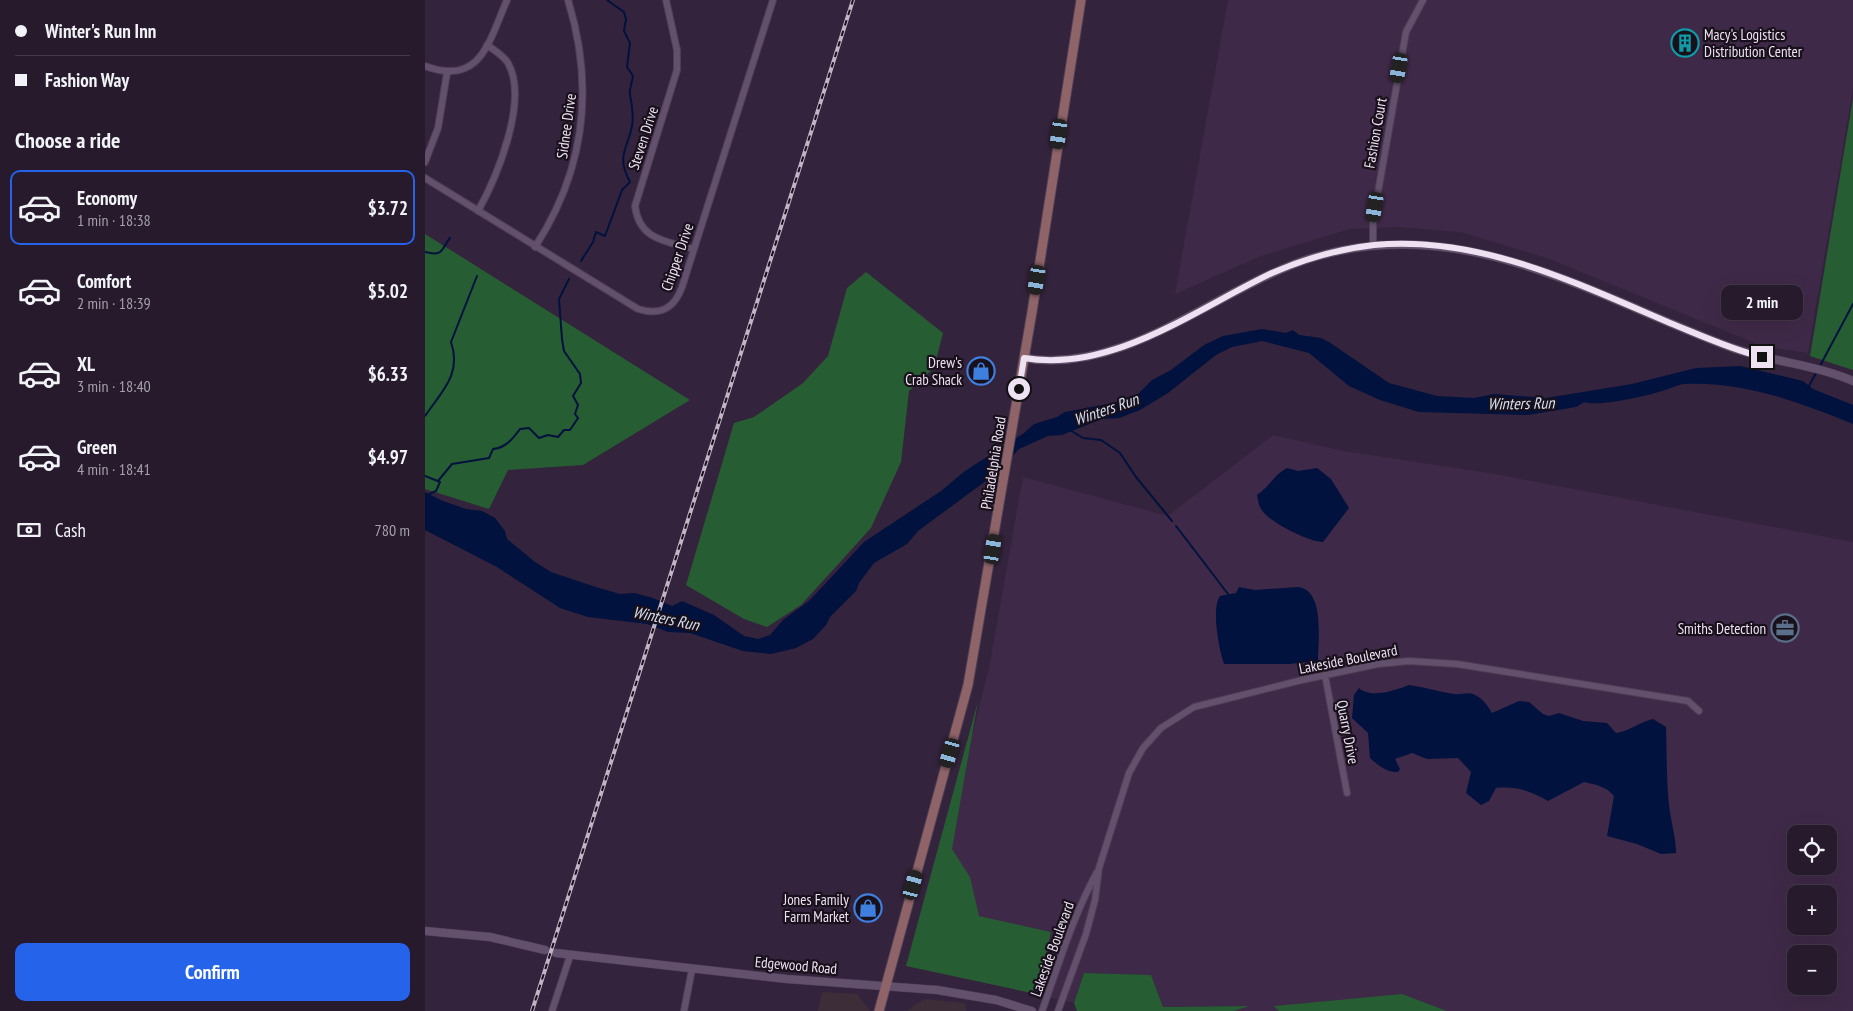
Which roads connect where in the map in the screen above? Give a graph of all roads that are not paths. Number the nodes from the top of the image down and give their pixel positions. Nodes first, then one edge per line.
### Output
1 (507, 0) edge
2 (568, 0) edge
3 (666, 0) edge
4 (773, 0) edge
5 (1081, 0) edge
6 (1423, 0) edge
7 (487, 45) junction
8 (425, 66) edge
9 (447, 73) junction
10 (425, 162) edge
11 (425, 178) edge
12 (478, 211) junction
13 (1373, 245) junction
14 (535, 247) junction
15 (693, 249) junction
16 (1024, 358) junction
17 (1853, 381) edge
18 (1325, 676) junction
19 (1699, 711) dead end
20 (1347, 793) dead end
21 (1099, 868) junction
22 (425, 931) edge
23 (545, 950) dead end
24 (556, 953) dead end
25 (570, 956) junction
26 (693, 969) junction
27 (885, 987) junction
28 (552, 1011) edge
29 (683, 1011) edge
30 (879, 1011) edge
31 (1032, 1011) edge
32 (1043, 1011) edge
33 (1058, 1011) edge

1 - 7 street
2 - 14 street, Sidnee Drive
3 - 15 street, Steven Drive
4 - 15 street, Chipper Drive
5 - 16 main road, Philadelphia Road
6 - 13 street, Fashion Court
7 - 9 street
7 - 12 street
8 - 9 street
9 - 10 street
11 - 12 street, Chipper Drive
12 - 14 street, Chipper Drive
13 - 16 street
13 - 17 street
14 - 15 street, Chipper Drive
16 - 27 main road, Philadelphia Road
18 - 19 street, Lakeside Boulevard
18 - 20 street, Quarry Drive
18 - 21 street, Lakeside Boulevard
21 - 32 street, Lakeside Boulevard
21 - 33 street, Lakeside Boulevard
22 - 23 street
24 - 25 street, Edgewood Road
25 - 26 street, Edgewood Road
25 - 28 street
26 - 27 street, Edgewood Road
26 - 29 street
27 - 30 main road, Philadelphia Road
27 - 31 street, Edgewood Road

